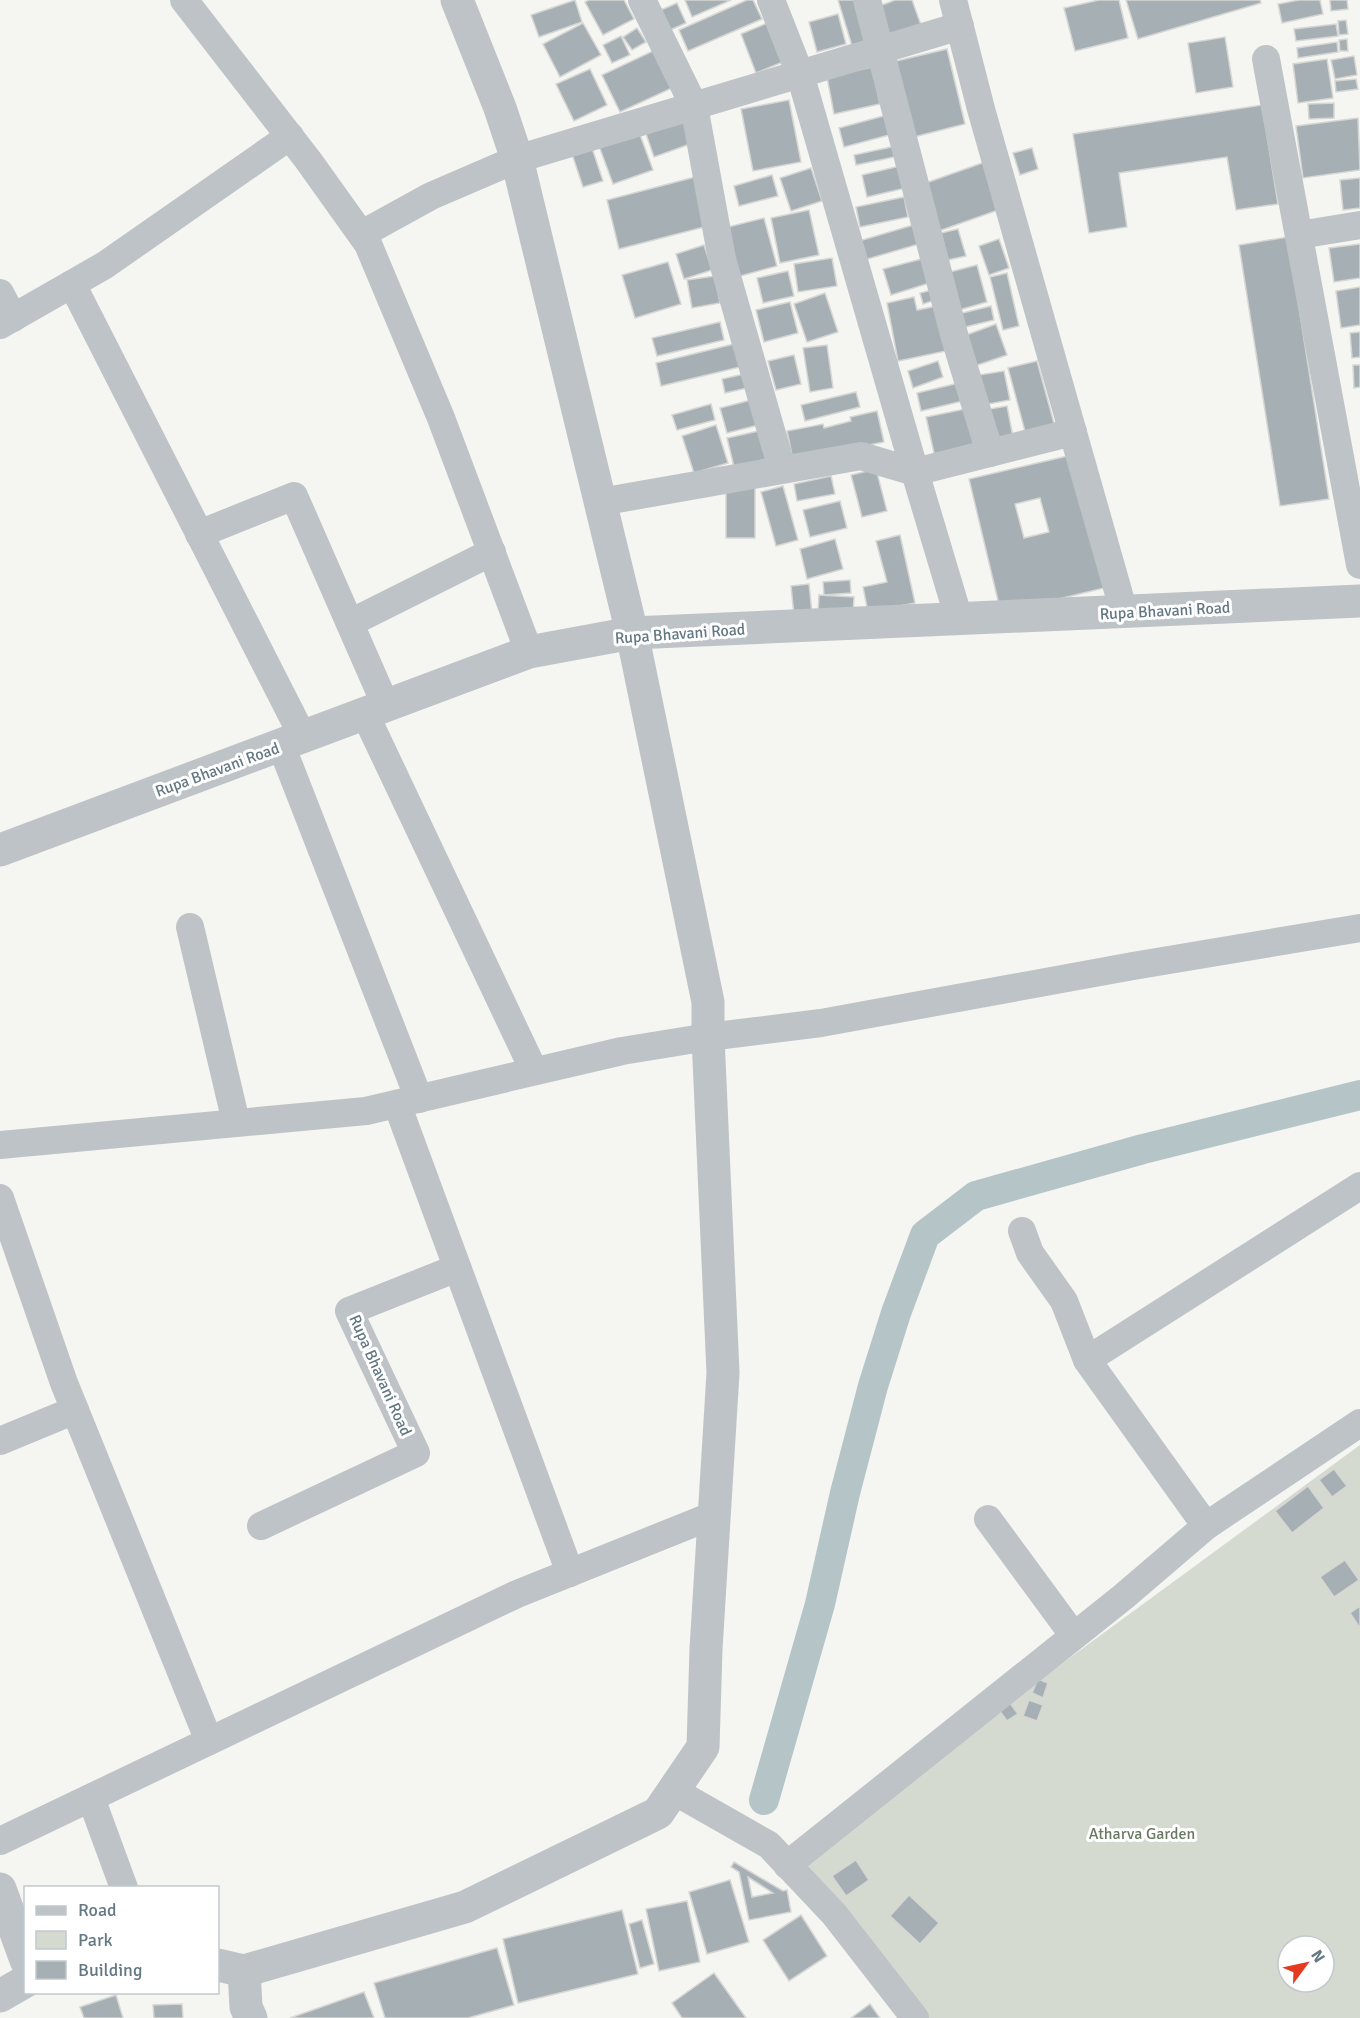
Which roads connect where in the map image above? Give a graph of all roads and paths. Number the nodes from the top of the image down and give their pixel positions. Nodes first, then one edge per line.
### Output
1 (184, 0) edge
2 (457, 0) edge
3 (642, 0) edge
4 (771, 0) edge
5 (867, 0) edge
6 (957, 13) edge
7 (880, 50) junction
8 (1266, 59) dead end
9 (800, 74) junction
10 (694, 106) junction
11 (290, 136) junction
12 (517, 159) junction
13 (1360, 225) edge
14 (362, 234) junction
15 (1299, 235) junction
16 (72, 284) junction
17 (0, 293) edge
18 (7, 322) edge
19 (1073, 432) junction
20 (990, 453) junction
21 (782, 469) junction
22 (915, 472) junction
23 (600, 502) junction
24 (199, 534) junction
25 (492, 552) junction
26 (1360, 565) edge
27 (1360, 601) edge
28 (1124, 612) junction
29 (959, 619) junction
30 (350, 623) junction
31 (632, 633) junction
32 (529, 652) junction
33 (375, 710) junction
34 (292, 741) junction
35 (0, 850) edge
36 (190, 927) dead end
37 (1360, 928) edge
38 (708, 1036) junction
39 (534, 1071) junction
40 (408, 1101) junction
41 (236, 1122) junction
42 (0, 1145) edge
43 (1360, 1186) edge
44 (0, 1198) edge
45 (1022, 1231) dead end
46 (457, 1268) junction
47 (1087, 1360) junction
48 (75, 1410) junction
49 (1360, 1423) edge
50 (0, 1441) edge
51 (714, 1515) junction
52 (988, 1519) dead end
53 (261, 1526) dead end
54 (1206, 1526) junction
55 (570, 1572) junction
56 (1074, 1636) junction
57 (209, 1741) junction
58 (674, 1791) junction
59 (91, 1798) junction
60 (0, 1841) edge
61 (787, 1865) junction
62 (124, 1886) edge
63 (0, 1889) edge
64 (24, 1955) edge
65 (231, 1968) edge
66 (24, 1982) edge
67 (0, 1996) edge
68 (251, 2018) edge
69 (915, 2018) edge

1 - 11 street
2 - 12 street
3 - 10 street
4 - 9 street
5 - 7 street
6 - 7 street
6 - 19 street
7 - 9 street
7 - 20 street
8 - 15 street
9 - 10 street
9 - 22 street
10 - 12 street
10 - 21 street
11 - 14 street
11 - 16 street
12 - 14 street
12 - 23 street
13 - 15 street
14 - 25 street
15 - 26 street
16 - 18 street
16 - 24 street
17 - 18 street
19 - 20 street
19 - 28 street
20 - 22 street
21 - 22 street
21 - 23 street
22 - 29 street
23 - 31 street
24 - 30 street
24 - 34 street
25 - 30 street
25 - 32 street
27 - 28 street, Rupa Bhavani Road
28 - 29 street, Rupa Bhavani Road
29 - 31 street, Rupa Bhavani Road
30 - 33 street
31 - 32 street, Rupa Bhavani Road
31 - 38 street
32 - 33 street, Rupa Bhavani Road
33 - 34 street, Rupa Bhavani Road
33 - 39 street
34 - 35 street, Rupa Bhavani Road
34 - 40 street
36 - 41 street
37 - 38 street
38 - 39 street
38 - 51 street
39 - 40 street
40 - 41 street
40 - 46 street
41 - 42 street
43 - 47 street
44 - 48 street
45 - 47 street
46 - 53 street, Rupa Bhavani Road
46 - 55 street
47 - 54 street
48 - 50 street
48 - 57 street
49 - 54 street
51 - 55 street
51 - 58 street
52 - 56 street
54 - 56 street
55 - 57 street
56 - 61 street
57 - 59 street
58 - 61 street
58 - 65 street
59 - 60 street
59 - 62 street
61 - 69 street
63 - 64 street
65 - 68 street
66 - 67 street

